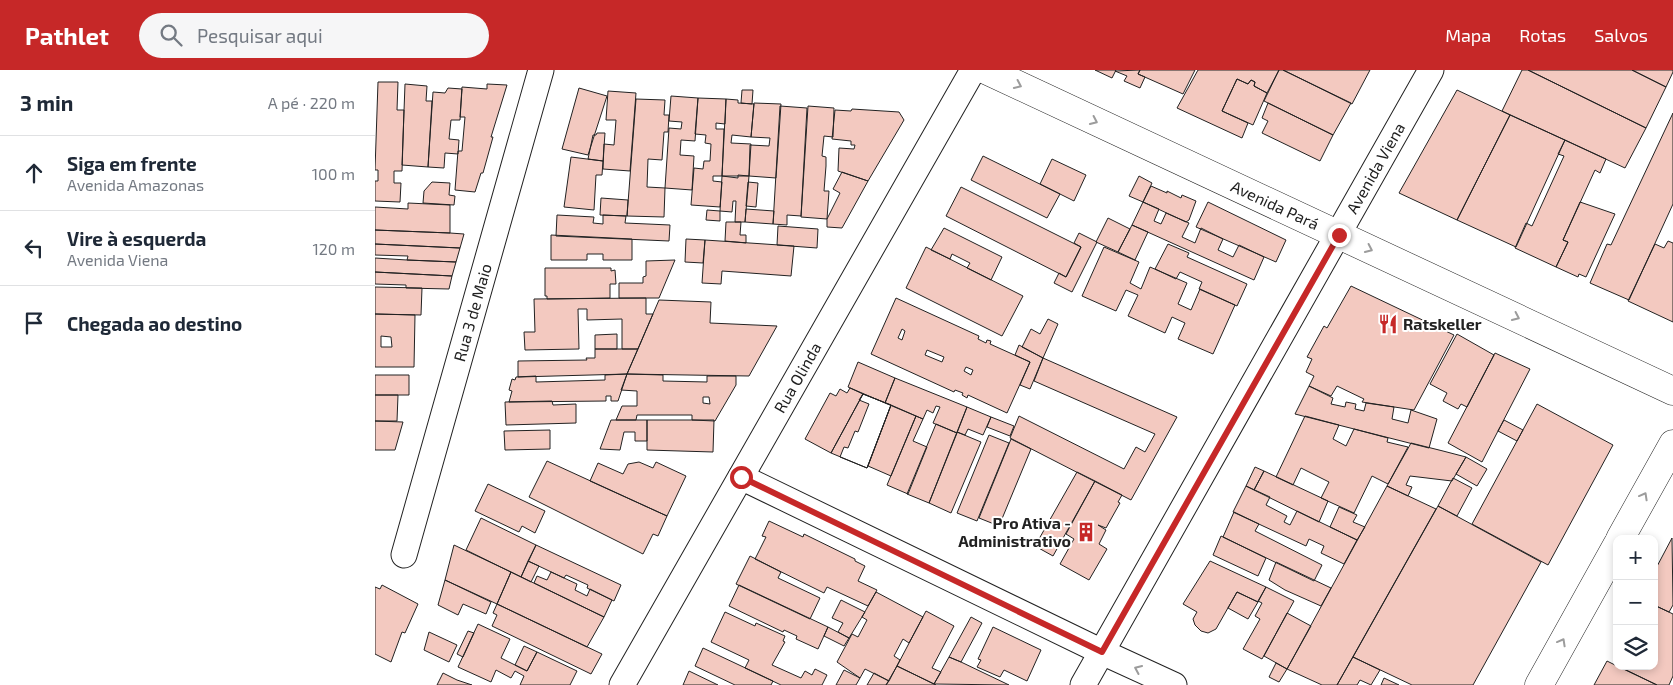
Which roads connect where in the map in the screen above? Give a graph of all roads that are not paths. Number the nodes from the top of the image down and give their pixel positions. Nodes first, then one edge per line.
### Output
1 (541, 70) edge
2 (973, 70) edge
3 (986, 70) edge
4 (1431, 70) edge
5 (1339, 235) junction
6 (1673, 391) edge
7 (1673, 444) edge
8 (741, 477) junction
9 (1622, 535) edge
10 (1613, 551) edge
11 (405, 555) dead end
12 (1102, 652) junction
13 (622, 685) edge
14 (1083, 685) edge
15 (1174, 685) edge
16 (1539, 685) edge

1 - 11 street, Rua 3 de Maio
2 - 8 street, Rua Olinda
3 -> 5 street, Avenida Pará
4 - 5 street, Avenida Viena
5 -> 6 street, Avenida Pará
5 - 12 street, Avenida Viena
9 -> 7 street
8 - 12 street
8 - 13 street, Rua Olinda
16 -> 10 street
12 - 14 street, Avenida Viena
15 -> 12 street

